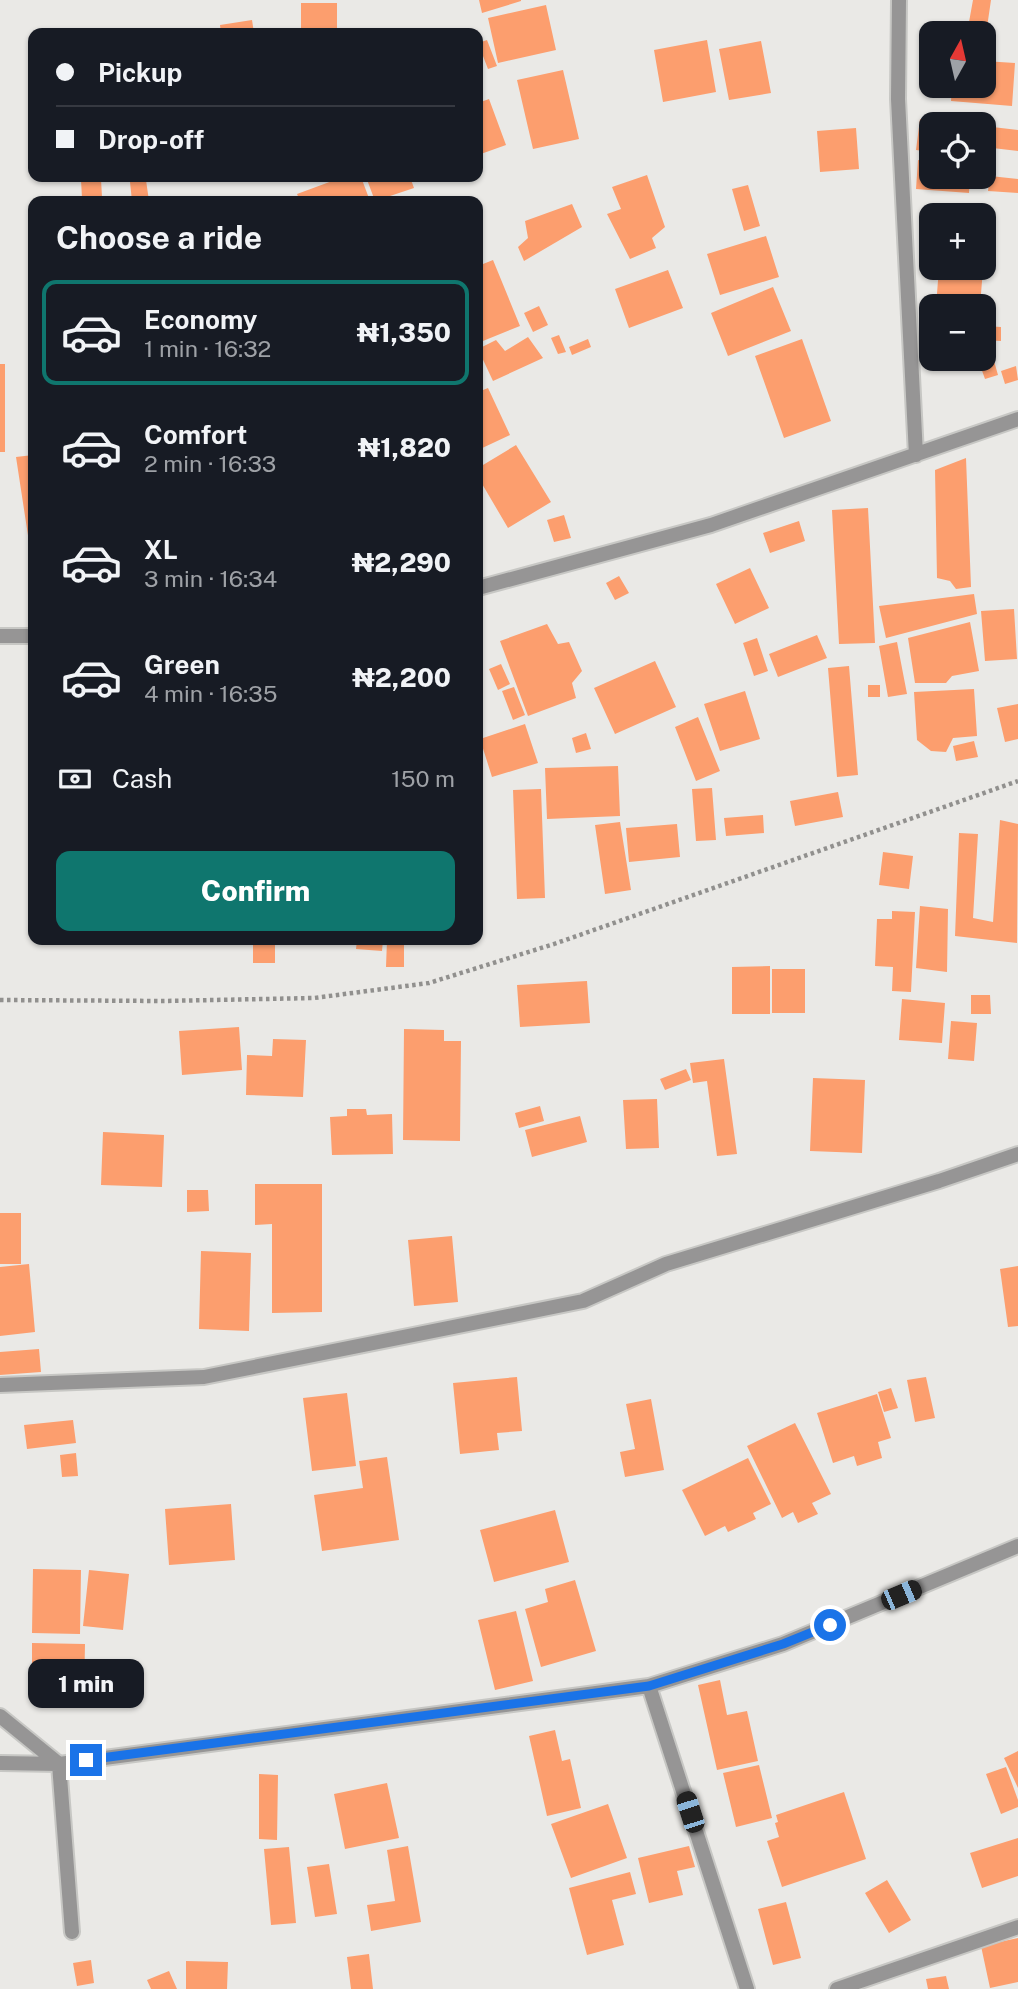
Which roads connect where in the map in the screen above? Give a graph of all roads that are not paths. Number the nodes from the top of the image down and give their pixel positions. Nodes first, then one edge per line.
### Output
1 (900, 0) edge
2 (1018, 419) edge
3 (916, 454) junction
4 (483, 587) edge
5 (0, 636) edge
6 (28, 636) edge
7 (1018, 1154) edge
8 (0, 1385) edge
9 (1018, 1546) edge
10 (649, 1686) junction
11 (0, 1716) edge
12 (0, 1763) edge
13 (59, 1764) junction
14 (1018, 1927) edge
15 (72, 1932) dead end
16 (747, 1989) edge
17 (837, 1989) edge

1 - 3 street
2 - 3 street
3 - 4 street
5 - 6 street
7 - 8 street
9 - 10 street
10 - 13 street
10 - 16 street
11 - 13 street
12 - 13 street
13 - 15 street
14 - 17 street

